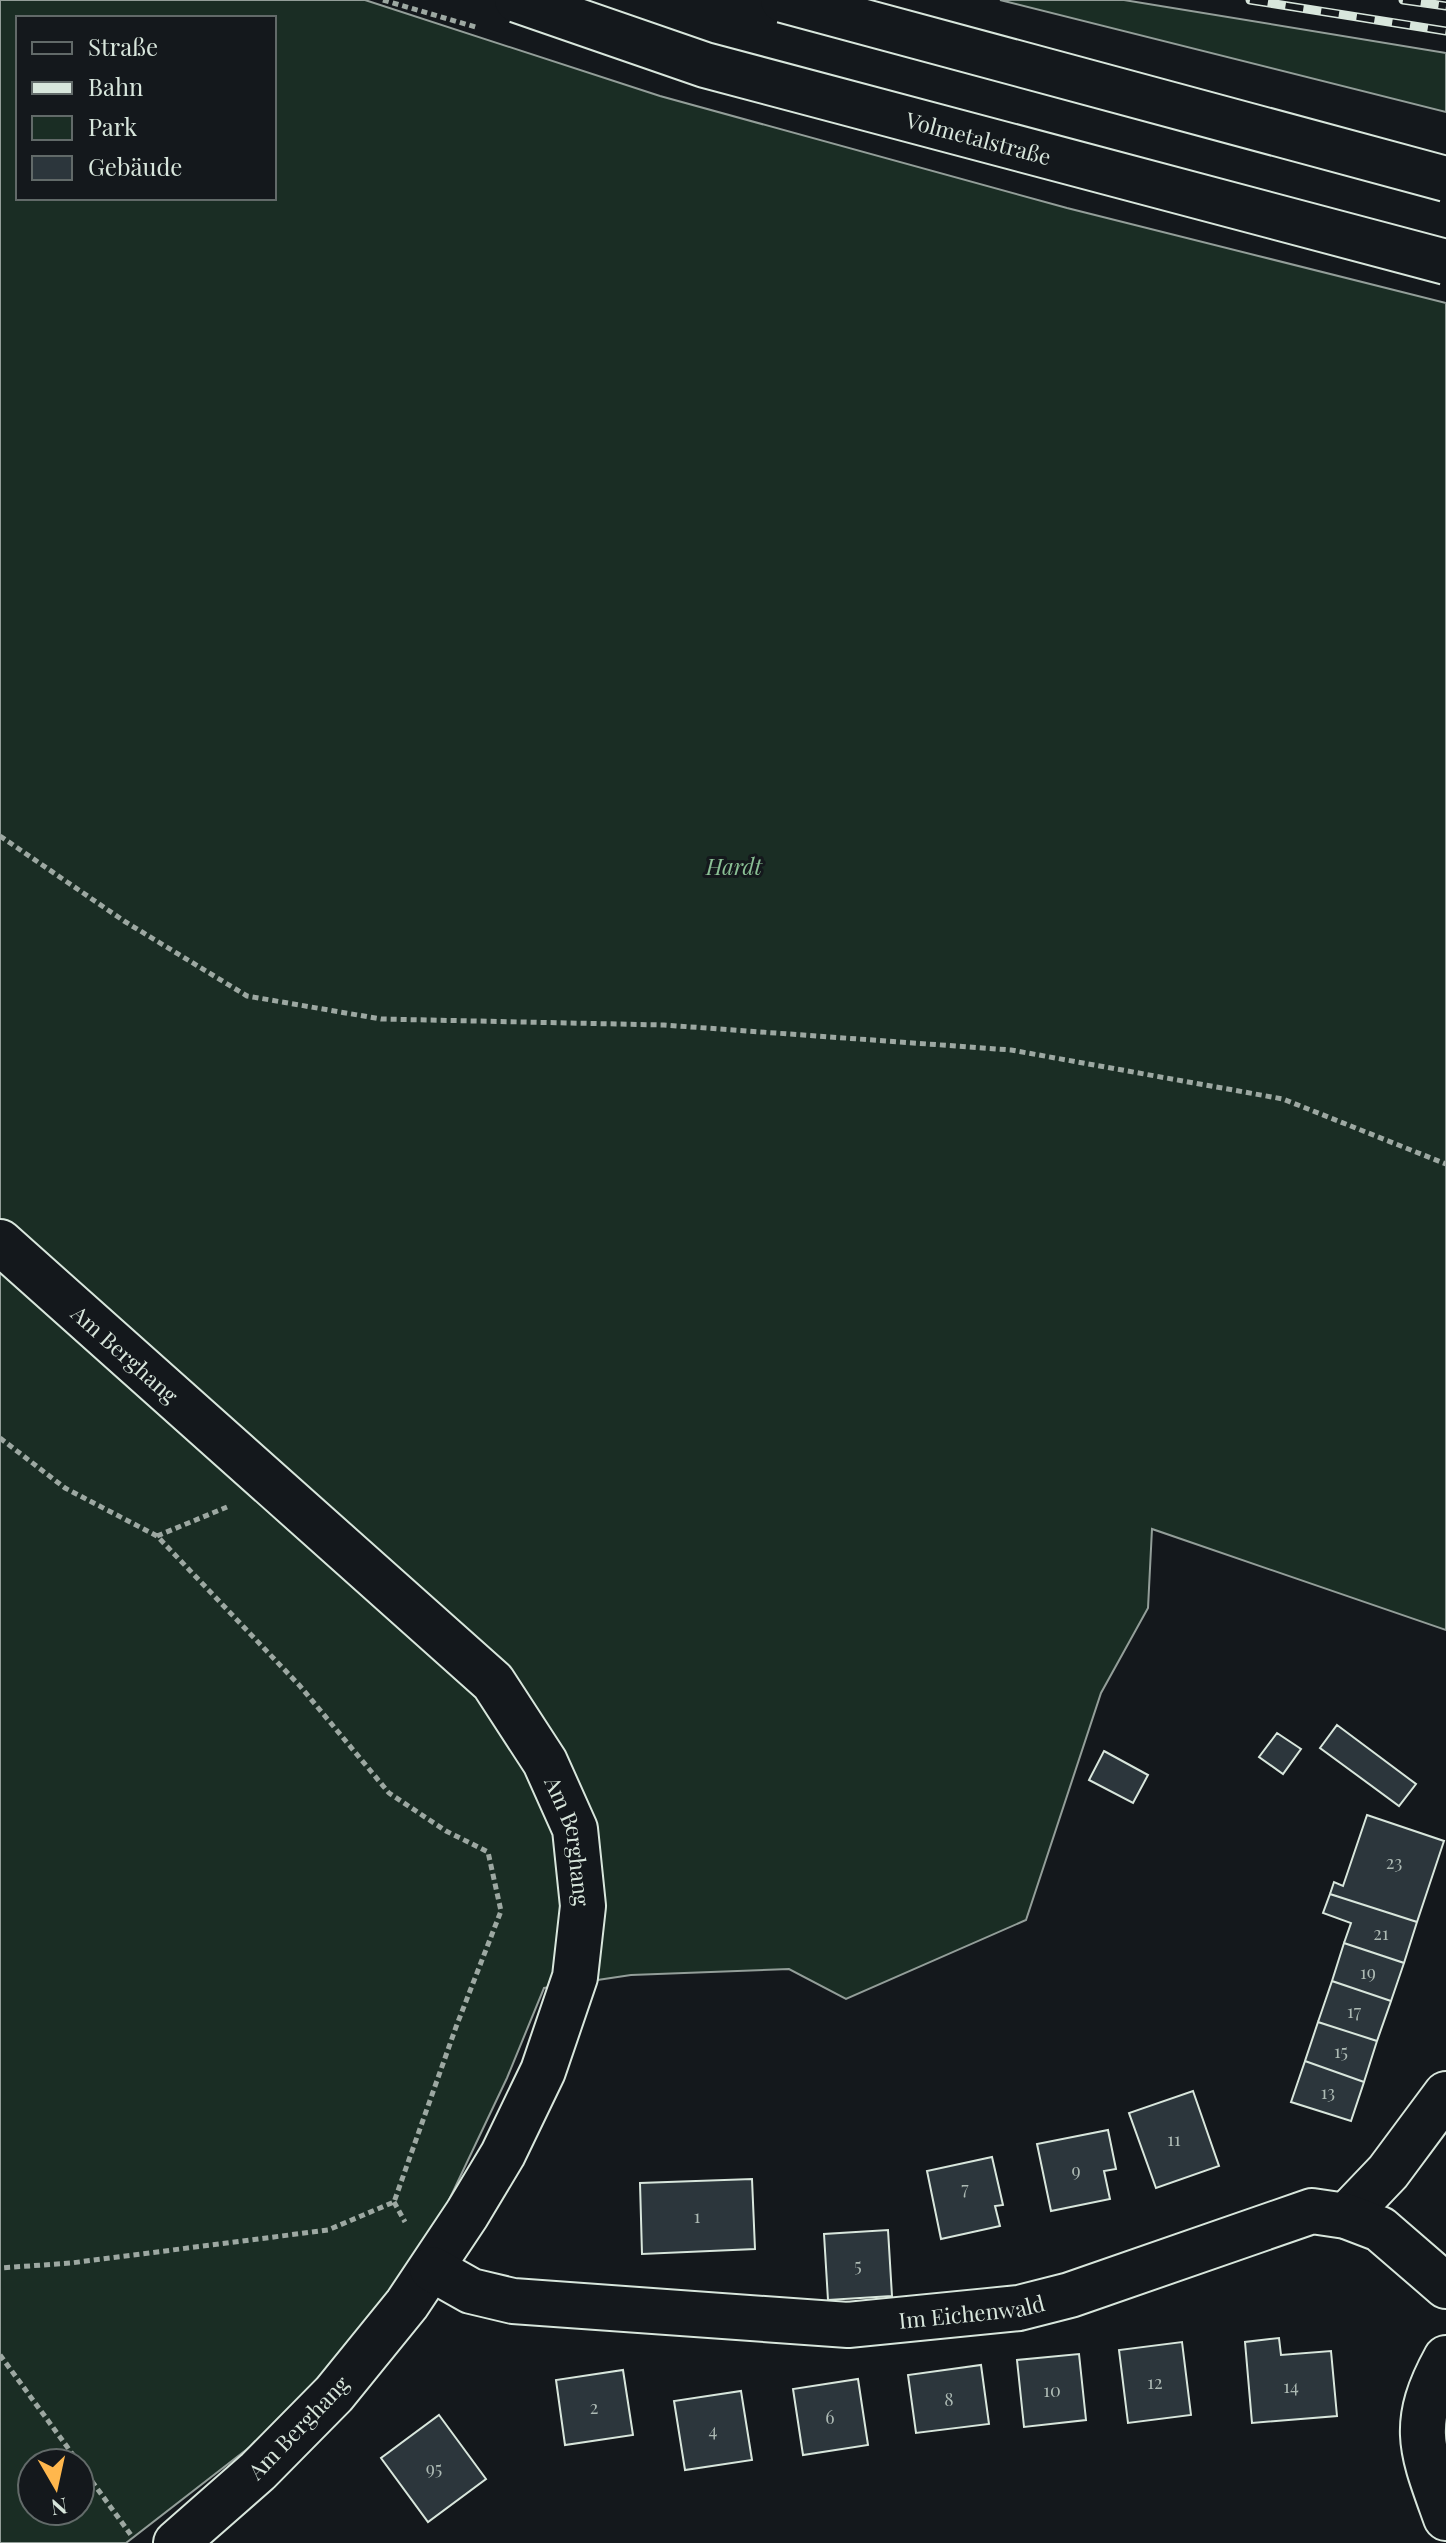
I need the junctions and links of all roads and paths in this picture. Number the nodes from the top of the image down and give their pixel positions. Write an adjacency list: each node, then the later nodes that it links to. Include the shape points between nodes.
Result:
1 (517, 0): 4 (street, Volmetalstraße, bridge, via 705,65)
2 (783, 0): 3 (street, bridge)
3 (1446, 179)
4 (1446, 262)
5 (0, 836): 6 (path, via 247,996 381,1019 664,1025 1011,1050 1283,1099)
6 (1446, 1164)
7 (0, 1242): 9 (street, Am Berghang)
8 (0, 1438): 10 (path, via 65,1488)
9 (275, 1487): 10 (path); 14 (street, Am Berghang, via 493,1682 545,1762 575,1829 583,1906 575,1977 527,2106)
10 (157, 1536): 13 (path, via 300,1686 389,1793 488,1852 501,1911 394,2202 328,2230)
11 (1446, 2094): 12 (street, via 1388,2172)
12 (1346, 2216): 14 (street, Im Eichenwald, via 1312,2211 1019,2308 848,2325 513,2301 471,2291); 15 (street, Im Eichenwald, via 1380,2229)
13 (0, 2268)
14 (432, 2269): 22 (street, Am Berghang, via 334,2394)
15 (1446, 2286)
16 (0, 2355): 18 (path)
17 (1446, 2358): 20 (street, via 1433,2381 1421,2435)
18 (67, 2447)
19 (96, 2487): 21 (path)
20 (1446, 2518)
21 (137, 2543)
22 (176, 2543)

